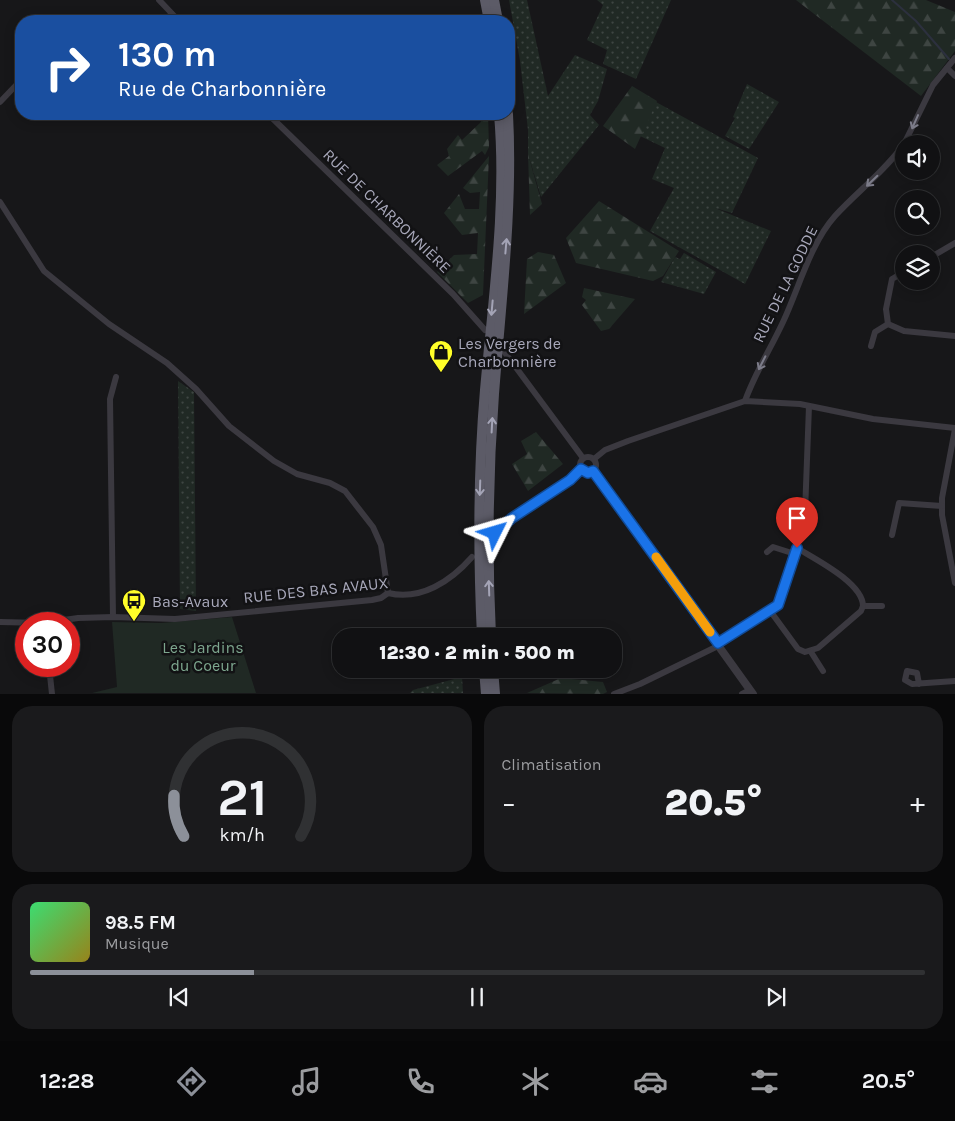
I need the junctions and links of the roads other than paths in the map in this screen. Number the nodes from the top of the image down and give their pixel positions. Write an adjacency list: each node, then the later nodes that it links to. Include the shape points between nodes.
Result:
1 (159, 0): 4 (street)
2 (485, 0): 5 (highway)
3 (494, 0): 6 (highway)
4 (172, 14)
5 (488, 15)
6 (497, 15)
7 (955, 58): 8 (street, RUE DE LA GODDE)
8 (947, 68): 9 (street); 15 (street, RUE DE LA GODDE, one-way to 15, via 933,85)
9 (955, 76)
10 (15, 86): 11 (street)
11 (0, 102)
12 (274, 120): 22 (street, RUE DE CHARBONNIÈRE, via 453,294)
13 (499, 120): 49 (highway, one-way to 49, via 500,201 480,474)
14 (508, 120): 50 (highway, one-way to 14, via 490,465 507,237)
15 (908, 135)
16 (895, 156): 27 (street, RUE DE LA GODDE, one-way to 27, via 835,216 824,233 751,384)
17 (0, 202): 41 (street, via 44,271 109,324 167,363 229,426 296,474 330,483 345,491 373,527 381,545)
18 (955, 243): 19 (street)
19 (940, 252)
20 (895, 276): 21 (street, via 886,309)
21 (888, 324): 23 (street, via 904,331); 24 (street, via 875,332)
22 (485, 330)
23 (955, 336)
24 (871, 346)
25 (503, 350): 30 (street)
26 (116, 377): 45 (street, via 110,399)
27 (746, 401): 28 (street); 31 (street, via 628,441 605,450)
28 (809, 406): 29 (street, via 873,419); 37 (street, via 805,513)
29 (955, 428): 34 (street)
30 (583, 458): 31 (street); 32 (street)
31 (594, 459): 33 (street)
32 (581, 469): 33 (street, via 588,473); 35 (street)
33 (593, 471): 51 (street)
34 (942, 506): 36 (street, via 899,503); 40 (street, via 947,551)
35 (495, 533)
36 (892, 535)
37 (796, 551): 38 (street, via 773,547); 42 (street, via 843,577 860,595); 44 (street, via 781,602)
38 (767, 552)
39 (472, 557): 41 (street, RUE DES BAS AVAUX, via 459,572 440,585 415,594 400,596)
40 (955, 583)
41 (388, 593): 45 (street, RUE DES BAS AVAUX, via 372,600 175,618)
42 (863, 606): 43 (street); 52 (street)
43 (882, 606)
44 (771, 612): 51 (street); 52 (street, via 798,649)
45 (113, 617): 46 (street, RUE DES BAS AVAUX)
46 (80, 618)
47 (0, 622): 48 (street, RUE DES BAS AVAUX)
48 (15, 622)
49 (482, 628)
50 (491, 628)
51 (719, 644): 59 (street); 63 (street)
52 (811, 652): 53 (street)
53 (823, 672)
54 (50, 677): 60 (street)
55 (485, 678): 61 (highway)
56 (494, 678): 62 (highway)
57 (955, 681): 58 (street)
58 (918, 684)
59 (752, 692): 64 (street)
60 (52, 694)
61 (486, 694)
62 (495, 694)
63 (614, 694)
64 (742, 694)

